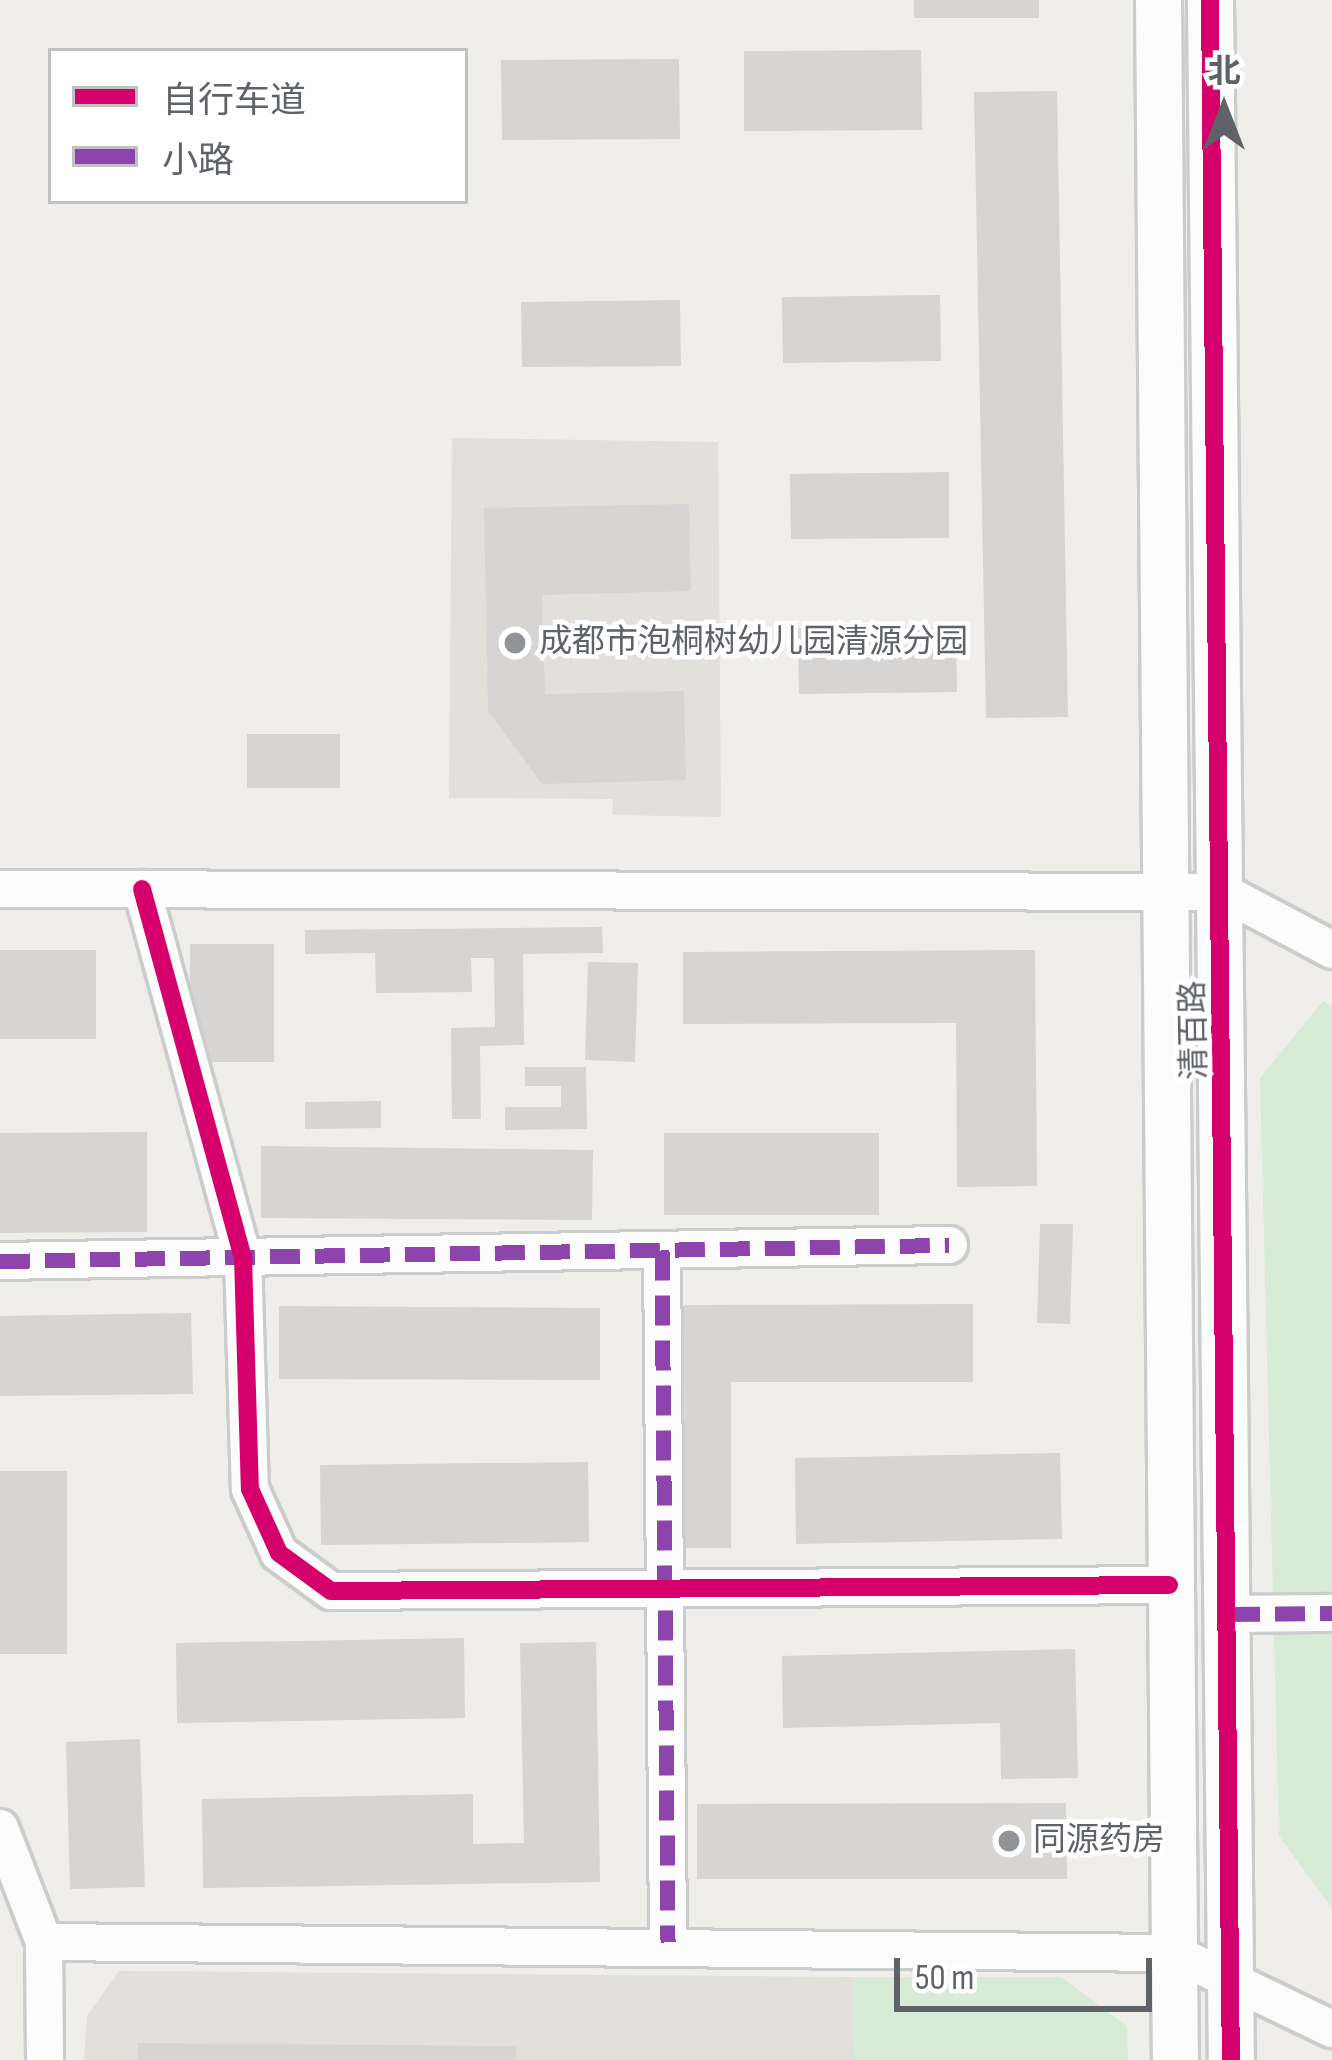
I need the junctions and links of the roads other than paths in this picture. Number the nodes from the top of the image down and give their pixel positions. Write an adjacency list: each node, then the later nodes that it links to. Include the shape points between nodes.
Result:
1 (1158, 0): 5 (street, 清百路)
2 (1210, 0): 6 (street, 清百路)
3 (0, 889): 4 (street)
4 (142, 889): 5 (street); 10 (street)
5 (1162, 891): 6 (street); 12 (street, 清百路)
6 (1223, 892): 7 (street); 15 (street, 清百路)
7 (1332, 950)
8 (949, 1245): 9 (street)
9 (662, 1250): 10 (street); 13 (street)
10 (243, 1257): 11 (street); 13 (street, via 250,1489 279,1553 331,1591)
11 (0, 1261)
12 (1169, 1585): 13 (street); 19 (street, 清百路)
13 (662, 1588): 18 (street)
14 (1332, 1612): 15 (street)
15 (1230, 1614): 20 (street, 清百路)
16 (0, 1828): 17 (street)
17 (44, 1942): 18 (street); 22 (street)
18 (668, 1942): 19 (street)
19 (1174, 1953): 20 (street); 23 (street, 清百路)
20 (1229, 1972): 21 (street); 24 (street, 清百路)
21 (1332, 2029)
22 (45, 2060)
23 (1175, 2060)
24 (1231, 2060)

